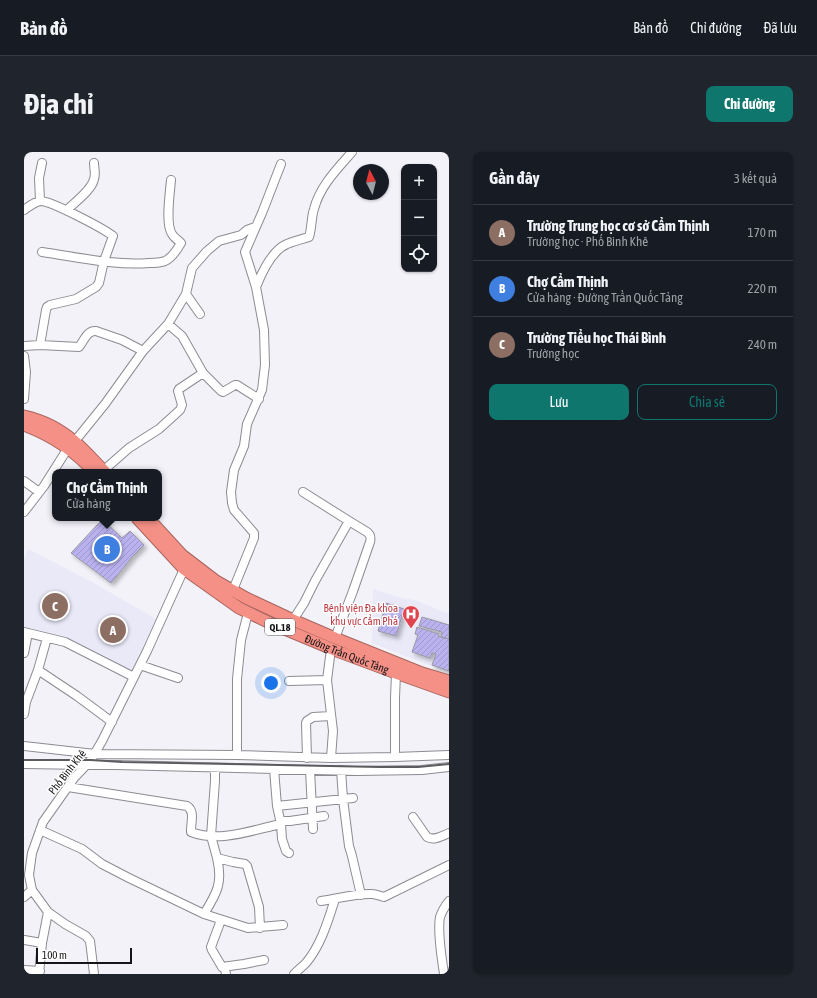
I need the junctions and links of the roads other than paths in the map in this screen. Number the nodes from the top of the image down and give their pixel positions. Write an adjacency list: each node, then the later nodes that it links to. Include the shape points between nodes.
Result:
1 (352, 152): 12 (street, via 321,190 314,209 309,237 286,244 276,251)
2 (94, 163): 8 (street, via 94,181)
3 (42, 164): 6 (street, via 39,178)
4 (281, 164): 9 (street)
5 (171, 180): 11 (street, via 168,226 181,243 176,252 163,262 139,264)
6 (40, 201): 7 (street); 8 (street)
7 (24, 210)
8 (67, 210): 11 (street, via 112,235)
9 (255, 227): 12 (street, via 245,252); 13 (street, via 241,235 219,241 207,251 192,268)
10 (42, 252): 11 (street)
11 (104, 261): 16 (street, via 96,287 76,299 47,307)
12 (256, 287): 22 (street, via 264,330 265,365)
13 (186, 294): 14 (street); 15 (street)
14 (200, 314)
15 (168, 324): 18 (street); 20 (street, via 182,336)
16 (40, 345): 17 (street); 18 (street, via 79,347 87,334 96,331)
17 (24, 346)
18 (143, 350): 25 (street, via 105,404)
19 (24, 356): 21 (street)
20 (203, 373): 22 (street, via 221,391 237,385); 28 (street, via 179,389 182,405 180,410 159,429 129,448)
21 (24, 398)
22 (259, 399): 38 (street, via 247,424 244,446 234,470 232,484 234,510 254,533)
23 (24, 416): 25 (highway, via 60,431)
24 (24, 425): 25 (highway)
25 (71, 445): 26 (street); 27 (highway, via 86,464)
26 (55, 469)
27 (97, 469)
28 (103, 469)
29 (52, 474): 31 (street)
30 (24, 481): 31 (street)
31 (39, 492): 33 (street)
32 (303, 492): 36 (street)
33 (24, 512)
34 (140, 521): 37 (highway, Đường Trần Quốc Tảng / QL.18)
35 (151, 521): 38 (highway, Đường Trần Quốc Tảng / QL.18, via 182,555 216,581)
36 (348, 521): 40 (street); 43 (street, via 371,537)
37 (184, 569): 39 (highway, Đường Trần Quốc Tảng / QL.18); 45 (street, Phố Bình Khê)
38 (233, 590): 40 (highway, Đường Trần Quốc Tảng / QL.18)
39 (248, 612): 43 (highway, Đường Trần Quốc Tảng / QL.18, via 270,623); 59 (street, via 241,640 237,679)
40 (293, 620): 43 (highway, Đường Trần Quốc Tảng / QL.18)
41 (26, 633): 42 (street); 44 (street)
42 (47, 638): 46 (street); 48 (street, via 65,642)
43 (333, 644): 47 (highway, Đường Trần Quốc Tảng / QL.18); 50 (street); 52 (highway, Đường Trần Quốc Tảng / QL.18)
44 (24, 652)
45 (140, 665): 48 (street, Phố Bình Khê); 49 (street)
46 (38, 670): 54 (street); 56 (street)
47 (396, 673): 53 (highway, Đường Trần Quốc Tảng / QL.18); 61 (street)
48 (134, 676): 56 (street, Phố Bình Khê)
49 (178, 678)
50 (327, 680): 51 (street); 55 (street)
51 (289, 681)
52 (449, 681)
53 (449, 692)
54 (24, 714)
55 (331, 716): 62 (street, via 313,717 307,721); 63 (street)
56 (112, 722): 58 (street, Phố Bình Khê)
57 (24, 746): 58 (street)
58 (95, 754): 59 (street); 65 (street, Phố Bình Khê)
59 (237, 755): 62 (street)
60 (449, 755): 61 (street)
61 (395, 757): 63 (street)
62 (307, 758): 63 (street)
63 (332, 758)
64 (24, 764): 65 (street)
65 (87, 765): 67 (street); 71 (street, Phố Bình Khê)
66 (449, 767): 70 (street, via 422,770)
67 (215, 768): 68 (street); 83 (street)
68 (274, 769): 69 (street); 75 (street)
69 (310, 770): 70 (street); 74 (street)
70 (341, 770): 73 (street)
71 (68, 787): 81 (street, Phố Bình Khê); 83 (street, via 187,806 192,812 191,832)
72 (353, 798): 73 (street)
73 (343, 799): 74 (street); 89 (street, via 348,846)
74 (312, 802): 75 (street); 78 (street)
75 (277, 806): 79 (street)
76 (324, 816): 78 (street)
77 (412, 817): 82 (street, via 430,839)
78 (313, 818): 79 (street); 80 (street)
79 (280, 822): 83 (street, via 226,836); 84 (street, via 284,846)
80 (314, 829)
81 (40, 830): 85 (street, Phố Bình Khê); 95 (street, via 82,849 102,864)
82 (449, 833)
83 (211, 836): 86 (street)
84 (289, 853)
85 (28, 854): 88 (street, Phố Bình Khê)
86 (217, 858): 95 (street, via 220,874 218,887); 98 (street, via 247,866 259,907)
87 (449, 865): 89 (street, via 384,897)
88 (29, 887): 90 (street); 94 (street)
89 (361, 895): 91 (street)
90 (24, 897)
91 (335, 899): 92 (street); 106 (street, via 324,931 313,952)
92 (321, 901)
93 (449, 901): 107 (street, via 440,918)
94 (48, 912): 100 (street); 105 (street, via 90,941)
95 (204, 914): 96 (street)
96 (221, 920): 98 (street, via 244,928); 103 (street, via 211,948)
97 (282, 925): 98 (street)
98 (260, 928)
99 (24, 940): 100 (street)
100 (42, 943): 104 (street)
101 (264, 960): 103 (street)
102 (24, 970): 104 (street)
103 (224, 970)
104 (40, 972)
105 (94, 974)
106 (294, 974)
107 (444, 974)

